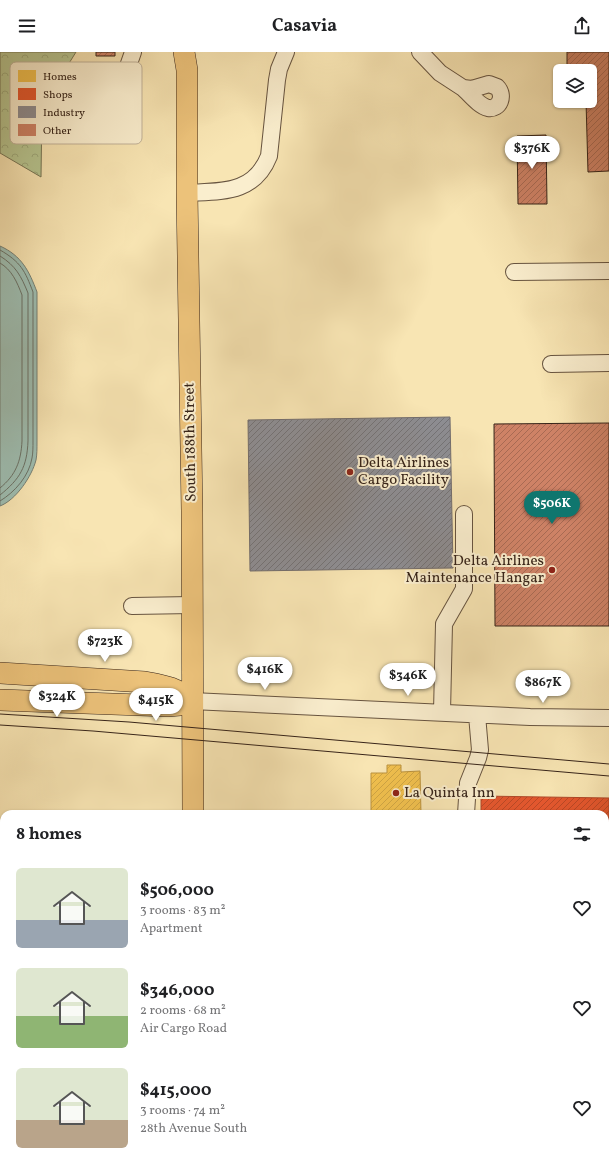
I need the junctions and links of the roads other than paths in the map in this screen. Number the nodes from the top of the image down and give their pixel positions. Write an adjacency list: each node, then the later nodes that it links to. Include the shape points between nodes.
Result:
1 (133, 52): 5 (street)
2 (286, 52): 7 (street, via 277,80 268,156 259,174 244,185 230,190)
3 (420, 52): 6 (street, via 440,72)
4 (188, 58): 7 (main road, South 188th Street)
5 (130, 62)
6 (463, 88)
7 (187, 192): 13 (main road, South 188th Street)
8 (609, 271): 9 (street)
9 (514, 272)
10 (609, 363): 11 (street)
11 (551, 364)
12 (464, 514): 18 (street, via 464,589 444,624)
13 (192, 605): 14 (street); 17 (main road, South 188th Street)
14 (132, 606)
15 (0, 673): 17 (main road, via 162,684)
16 (0, 700): 17 (main road, via 168,706)
17 (192, 701): 18 (street); 21 (main road, South 188th Street)
18 (442, 712): 19 (street)
19 (477, 715): 20 (street); 22 (street, via 480,750 468,783)
20 (609, 718)
21 (193, 810)
22 (466, 810)

